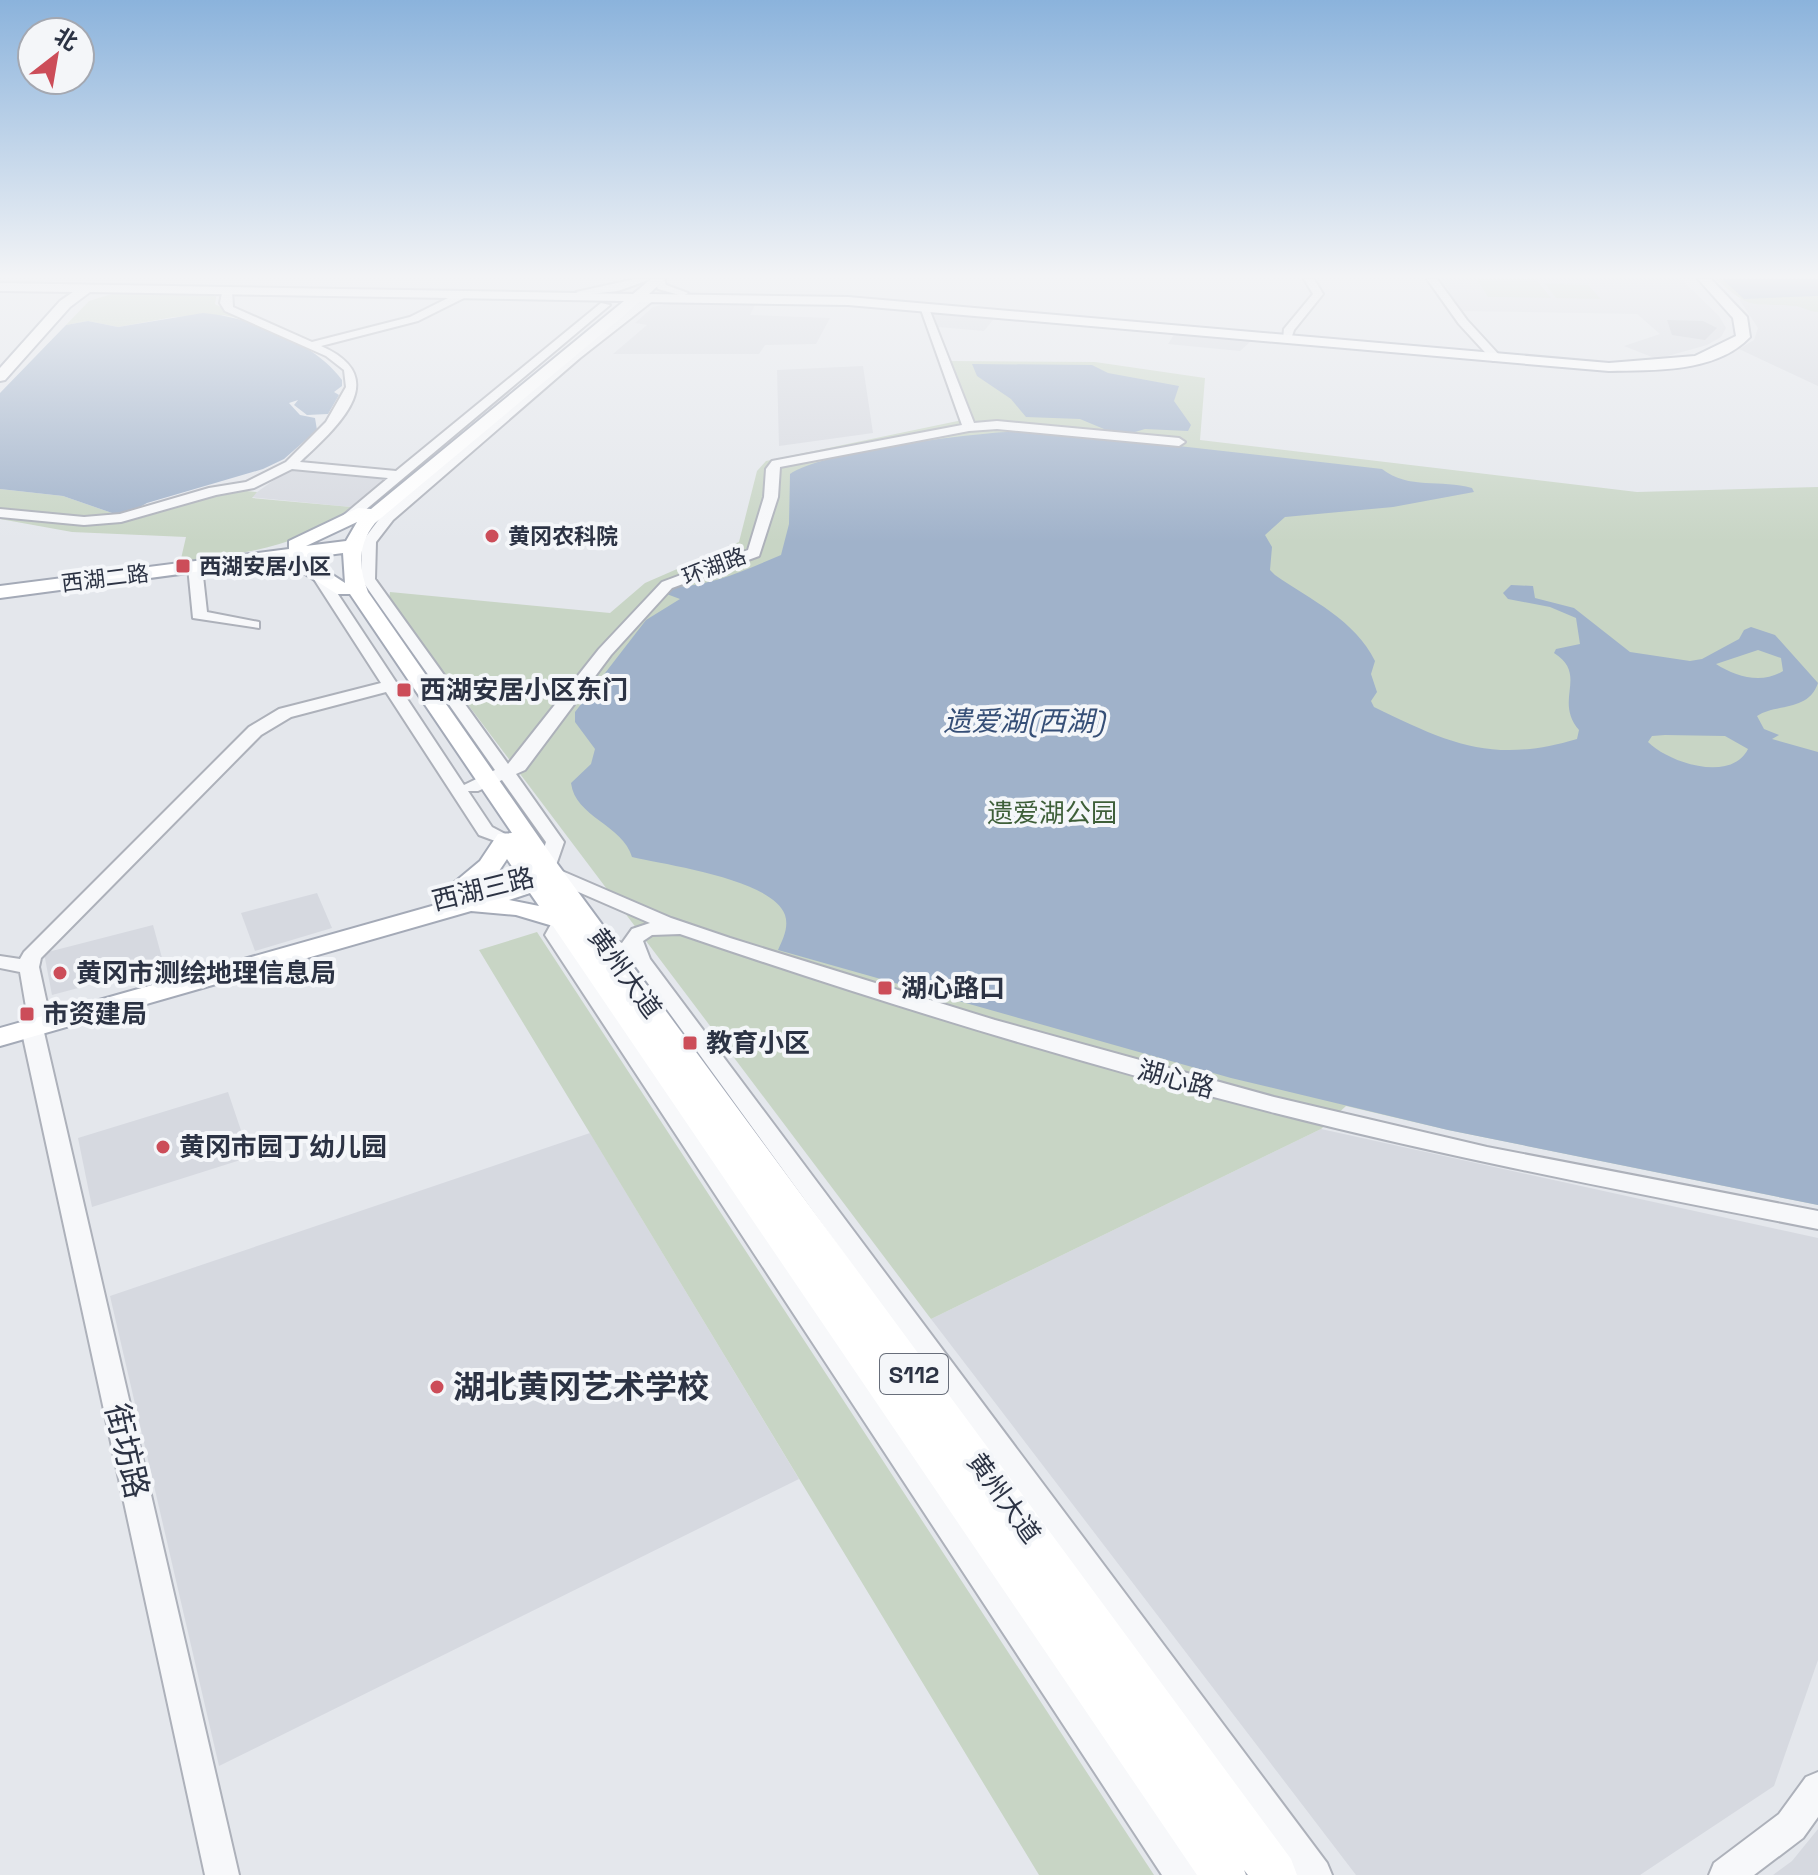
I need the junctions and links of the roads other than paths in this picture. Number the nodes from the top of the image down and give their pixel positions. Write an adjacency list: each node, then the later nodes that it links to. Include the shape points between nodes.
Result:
1 (346, 366): 9 (street, via 352,390 315,442)
2 (533, 366): 10 (street)
3 (537, 366): 11 (main road)
4 (551, 366): 14 (main road, via 382,507)
5 (564, 366): 22 (street, via 388,517 369,542 368,579)
6 (946, 366): 7 (street)
7 (969, 427): 8 (street, 环湖路, via 1014,426); 22 (street, 环湖路, via 776,464 754,553 667,585 605,652 519,766)
8 (1179, 442)
9 (290, 465): 10 (street); 12 (street, via 249,485 121,518 84,521)
10 (395, 475): 13 (street)
11 (364, 512): 13 (main road); 14 (main road)
12 (0, 513)
13 (339, 525): 15 (main road, via 290,547)
14 (345, 547): 15 (main road, 西湖二路); 18 (main road, 黄州大道 / S112, via 339,573); 22 (main road, 黄州大道 / S112, via 358,592)
15 (239, 561): 16 (main road, 西湖二路); 17 (main road, via 291,562)
16 (195, 567): 19 (main road, 西湖二路); 20 (street, via 198,615)
17 (317, 573): 18 (main road); 21 (street)
18 (344, 590): 22 (main road, 黄州大道 / S112)
19 (0, 592)
20 (254, 625)
21 (390, 686): 23 (street, via 485,831); 31 (street, via 285,713 255,731 31,956)
22 (489, 781): 23 (main road, 黄州大道 / S112); 24 (main road, 黄州大道 / S112)
23 (506, 839): 24 (main road, 黄州大道 / S112); 25 (main road, via 490,866)
24 (541, 875): 25 (main road, 西湖三路); 26 (main road, 黄州大道 / S112); 27 (street, 湖心路); 28 (main road, 黄州大道 / S112)
25 (456, 900): 26 (main road, via 518,908); 32 (main road, 西湖三路)
26 (562, 921): 38 (street, via 555,935); 39 (main road, 黄州大道 / S112)
27 (708, 937): 29 (street, via 648,929 632,940); 35 (street, 湖心路, via 987,1025 1274,1105 1487,1155)
28 (602, 941): 29 (street); 40 (main road, 黄州大道 / S112)
29 (641, 960): 41 (street)
30 (0, 962): 31 (street)
31 (29, 967): 32 (street, 街坊路)
32 (35, 1020): 33 (main road, 西湖三路); 34 (main road, 西湖三路); 37 (street, 街坊路)
33 (0, 1024)
34 (0, 1037)
35 (1818, 1220)
36 (1818, 1789): 42 (street, via 1791,1826)
37 (222, 1875)
38 (1182, 1875)
39 (1224, 1875)
40 (1275, 1875)
41 (1315, 1875)
42 (1726, 1875)

